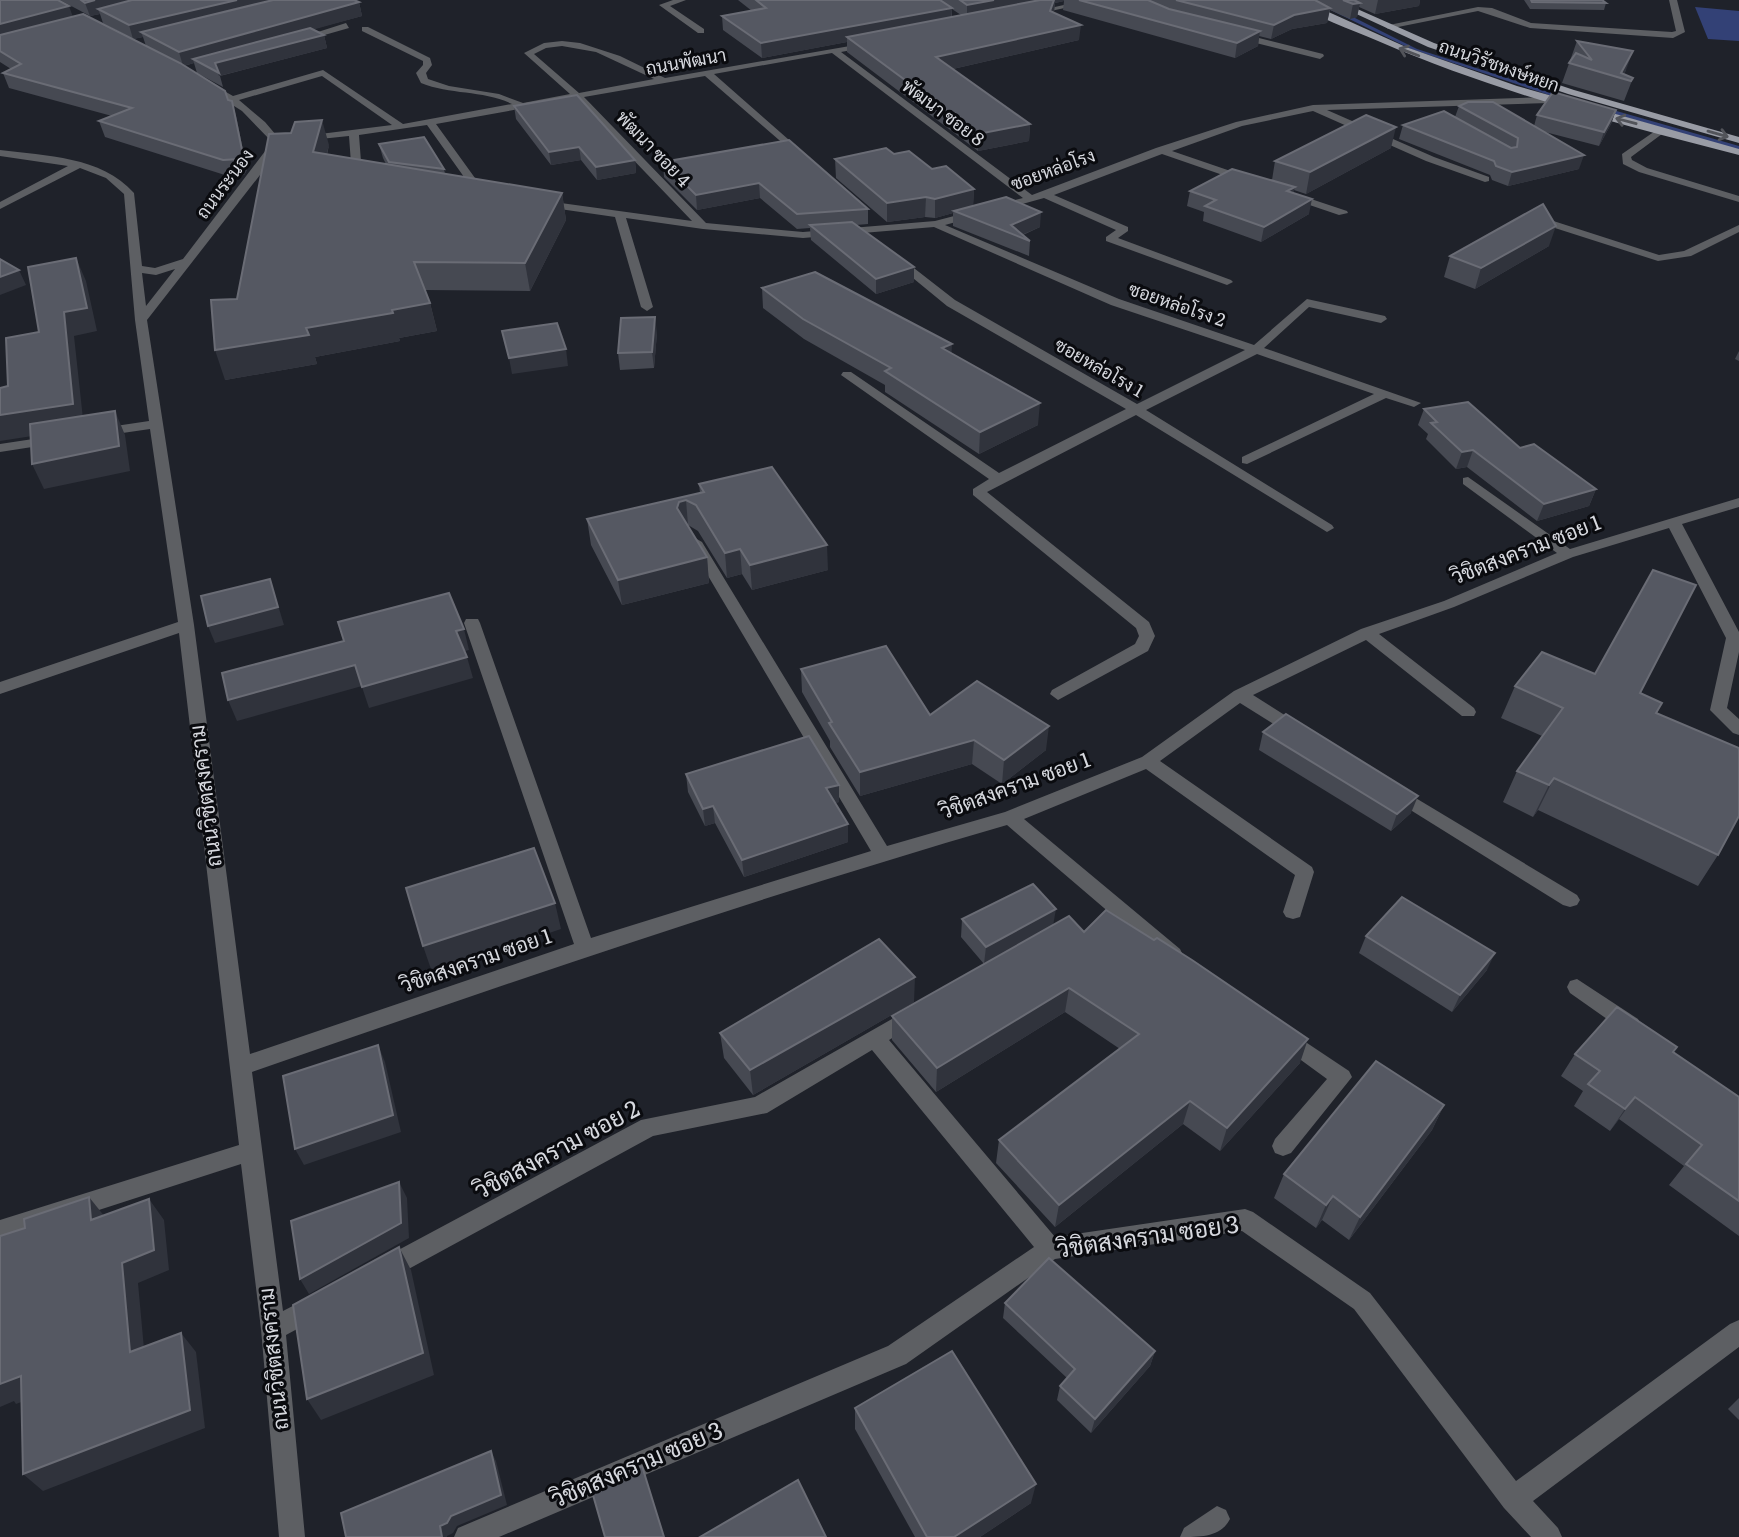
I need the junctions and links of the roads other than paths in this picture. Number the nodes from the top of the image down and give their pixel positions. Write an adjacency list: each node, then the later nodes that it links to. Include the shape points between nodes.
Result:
1 (682, 0): 12 (street, via 663,5)
2 (1098, 0): 8 (street)
3 (1296, 0): 23 (main road, ถนนวิรัชหงษ์หยก, one-way to 3, via 1411,53)
4 (1330, 0): 10 (main road, ถนนวิรัชหงษ์หยก)
5 (1672, 0): 7 (street, via 1681,32 1673,35 1530,25)
6 (1504, 2): 7 (street, via 1485,6)
7 (1489, 10): 10 (street)
8 (1019, 15)
9 (346, 26): 14 (street)
10 (1388, 26): 32 (main road, ถนนวิรัชหงษ์หยก, one-way to 32, via 1571,92)
11 (365, 29): 24 (street, via 427,60 421,73 430,84 453,92 497,95)
12 (701, 31)
13 (1225, 33): 17 (street)
14 (283, 44)
15 (875, 44): 16 (street, ถนนพัฒนา)
16 (835, 51): 18 (street, ถนนพัฒนา); 47 (street, พัฒนา ซอย 8)
17 (1320, 57)
18 (708, 74): 20 (street, ถนนพัฒนา); 38 (street)
19 (192, 78): 22 (street, ถนนระนอง)
20 (667, 82): 21 (street, ถนนพัฒนา); 21 (street, พัฒนา ซอย 4, via 586,47 552,44 528,53)
21 (577, 96): 24 (street, ถนนพัฒนา); 56 (street, พัฒนา ซอย 4)
22 (233, 99): 29 (street, via 323,74); 33 (street, ถนนระนอง, via 260,121)
23 (1548, 100): 25 (street, ซอยหล่อโรง); 30 (main road, ถนนวิรัชหงษ์หยก, one-way to 23)
24 (522, 106): 28 (street, ถนนพัฒนา)
25 (1419, 106): 26 (street, ซอยหล่อโรง); 27 (street)
26 (1313, 108): 34 (street, ซอยหล่อโรง, via 1239,124); 39 (street)
27 (1441, 118)
28 (430, 122): 29 (street, ถนนพัฒนา); 45 (street)
29 (401, 127): 31 (street, ถนนพัฒนา)
30 (1661, 131): 35 (main road, ถนนวิรัชหงษ์หยก); 48 (street, via 1626,156 1627,162)
31 (354, 134): 33 (street, ถนนพัฒนา); 40 (street, via 357,177)
32 (1739, 140)
33 (276, 142): 60 (street, ถนนระนอง)
34 (1160, 150): 41 (street); 44 (street, ซอยหล่อโรง)
35 (1739, 152)
36 (0, 153): 37 (street, ถนนวิชิตสงคราม)
37 (79, 164): 50 (street); 61 (street, ถนนวิชิตสงคราม, via 110,176 129,193)
38 (811, 164)
39 (1485, 179)
40 (376, 181)
41 (1265, 186)
42 (1278, 190): 52 (street)
43 (471, 194): 45 (street)
44 (1045, 195): 47 (street, ซอยหล่อโรง); 62 (street, via 1124,229 1110,239)
45 (483, 196): 46 (street)
46 (497, 197)
47 (1031, 199): 55 (street, ซอยหล่อโรง)
48 (1739, 199)
49 (524, 201): 51 (street, ซอยหล่อโรง)
50 (0, 206)
51 (619, 213): 56 (street, ซอยหล่อโรง); 63 (street)
52 (1343, 213)
53 (872, 219): 57 (street)
54 (1538, 219): 58 (street, via 1658,258 1686,254)
55 (935, 224): 57 (street, ซอยหล่อโรง); 66 (street, ซอยหล่อโรง 2, via 1115,302)
56 (704, 226): 59 (street, ซอยหล่อโรง, via 803,235)
57 (883, 228): 59 (street, ซอยหล่อโรง)
58 (1739, 228)
59 (860, 230): 70 (street, ซอยหล่อโรง 1, via 951,303)
60 (188, 261): 61 (street, via 156,272); 65 (street, ถนนระนอง)
61 (137, 269): 65 (street, ถนนวิชิตสงคราม)
62 (1227, 282)
63 (647, 307)
64 (1381, 319): 66 (street, via 1307,303)
65 (141, 320): 71 (street, ถนนวิชิตสงคราม)
66 (1255, 350): 68 (street, ซอยหล่อโรง 2); 70 (street)
67 (847, 375): 76 (street)
68 (1383, 394): 69 (street, ซอยหล่อโรง 2); 75 (street)
69 (1413, 403)
70 (1137, 410): 76 (street); 80 (street, ซอยหล่อโรง 1)
71 (157, 424): 72 (street); 84 (street, ถนนวิชิตสงคราม)
72 (92, 434)
73 (65, 438): 74 (street)
74 (0, 448)
75 (1247, 460)
76 (998, 479): 87 (street, via 978,492 1143,626 1147,636 1142,648)
77 (1468, 481): 82 (street)
78 (1739, 502): 79 (street, วิชิตสงคราม ซอย 1)
79 (1674, 523): 82 (street, วิชิตสงคราม ซอย 1); 90 (street, via 1734,638 1718,710)
80 (1327, 528)
81 (690, 532): 95 (street)
82 (1568, 554): 85 (street, วิชิตสงคราม ซอย 1)
83 (472, 624): 98 (street)
84 (186, 625): 86 (street); 105 (street, ถนนวิชิตสงคราม)
85 (1367, 633): 88 (street, วิชิตสงคราม ซอย 1); 89 (street)
86 (0, 688)
87 (1058, 694)
88 (1240, 695): 91 (street); 92 (street, วิชิตสงคราม ซอย 1)
89 (1468, 712)
90 (1739, 729)
91 (1311, 739)
92 (1148, 761): 94 (street, วิชิตสงคราม ซอย 1); 97 (street, via 1305,872)
93 (1381, 783): 96 (street)
94 (1010, 817): 95 (street, วิชิตสงคราม ซอย 1); 99 (street)
95 (881, 854): 98 (street, วิชิตสงคราม ซอย 1)
96 (1570, 900)
97 (1293, 912)
98 (585, 948): 105 (street, วิชิตสงคราม ซอย 1)
99 (1184, 964)
100 (1577, 987): 104 (street)
101 (934, 1003): 103 (street, วิชิตสงคราม ซอย 2)
102 (1273, 1029): 106 (street, via 1341,1077)
103 (874, 1037): 109 (street); 110 (street, วิชิตสงคราม ซอย 2, via 759,1105 649,1127)
104 (1652, 1040)
105 (239, 1067): 107 (street, ถนนวิชิตสงคราม)
106 (1283, 1146)
107 (249, 1152): 108 (street); 112 (street, ถนนวิชิตสงคราม)
108 (0, 1231)
109 (1050, 1249): 114 (street, วิชิตสงคราม ซอย 3, via 1245,1220 1362,1301); 117 (street, วิชิตสงคราม ซอย 3, via 897,1355)
110 (370, 1278)
111 (333, 1297): 112 (street)
112 (273, 1329): 116 (street, ถนนวิชิตสงคราม)
113 (1739, 1332): 114 (street)
114 (1513, 1499): 119 (street, วิชิตสงคราม ซอย 3)
115 (1217, 1519): 118 (street)
116 (292, 1537)
117 (467, 1537)
118 (1193, 1537)
119 (1549, 1537)

